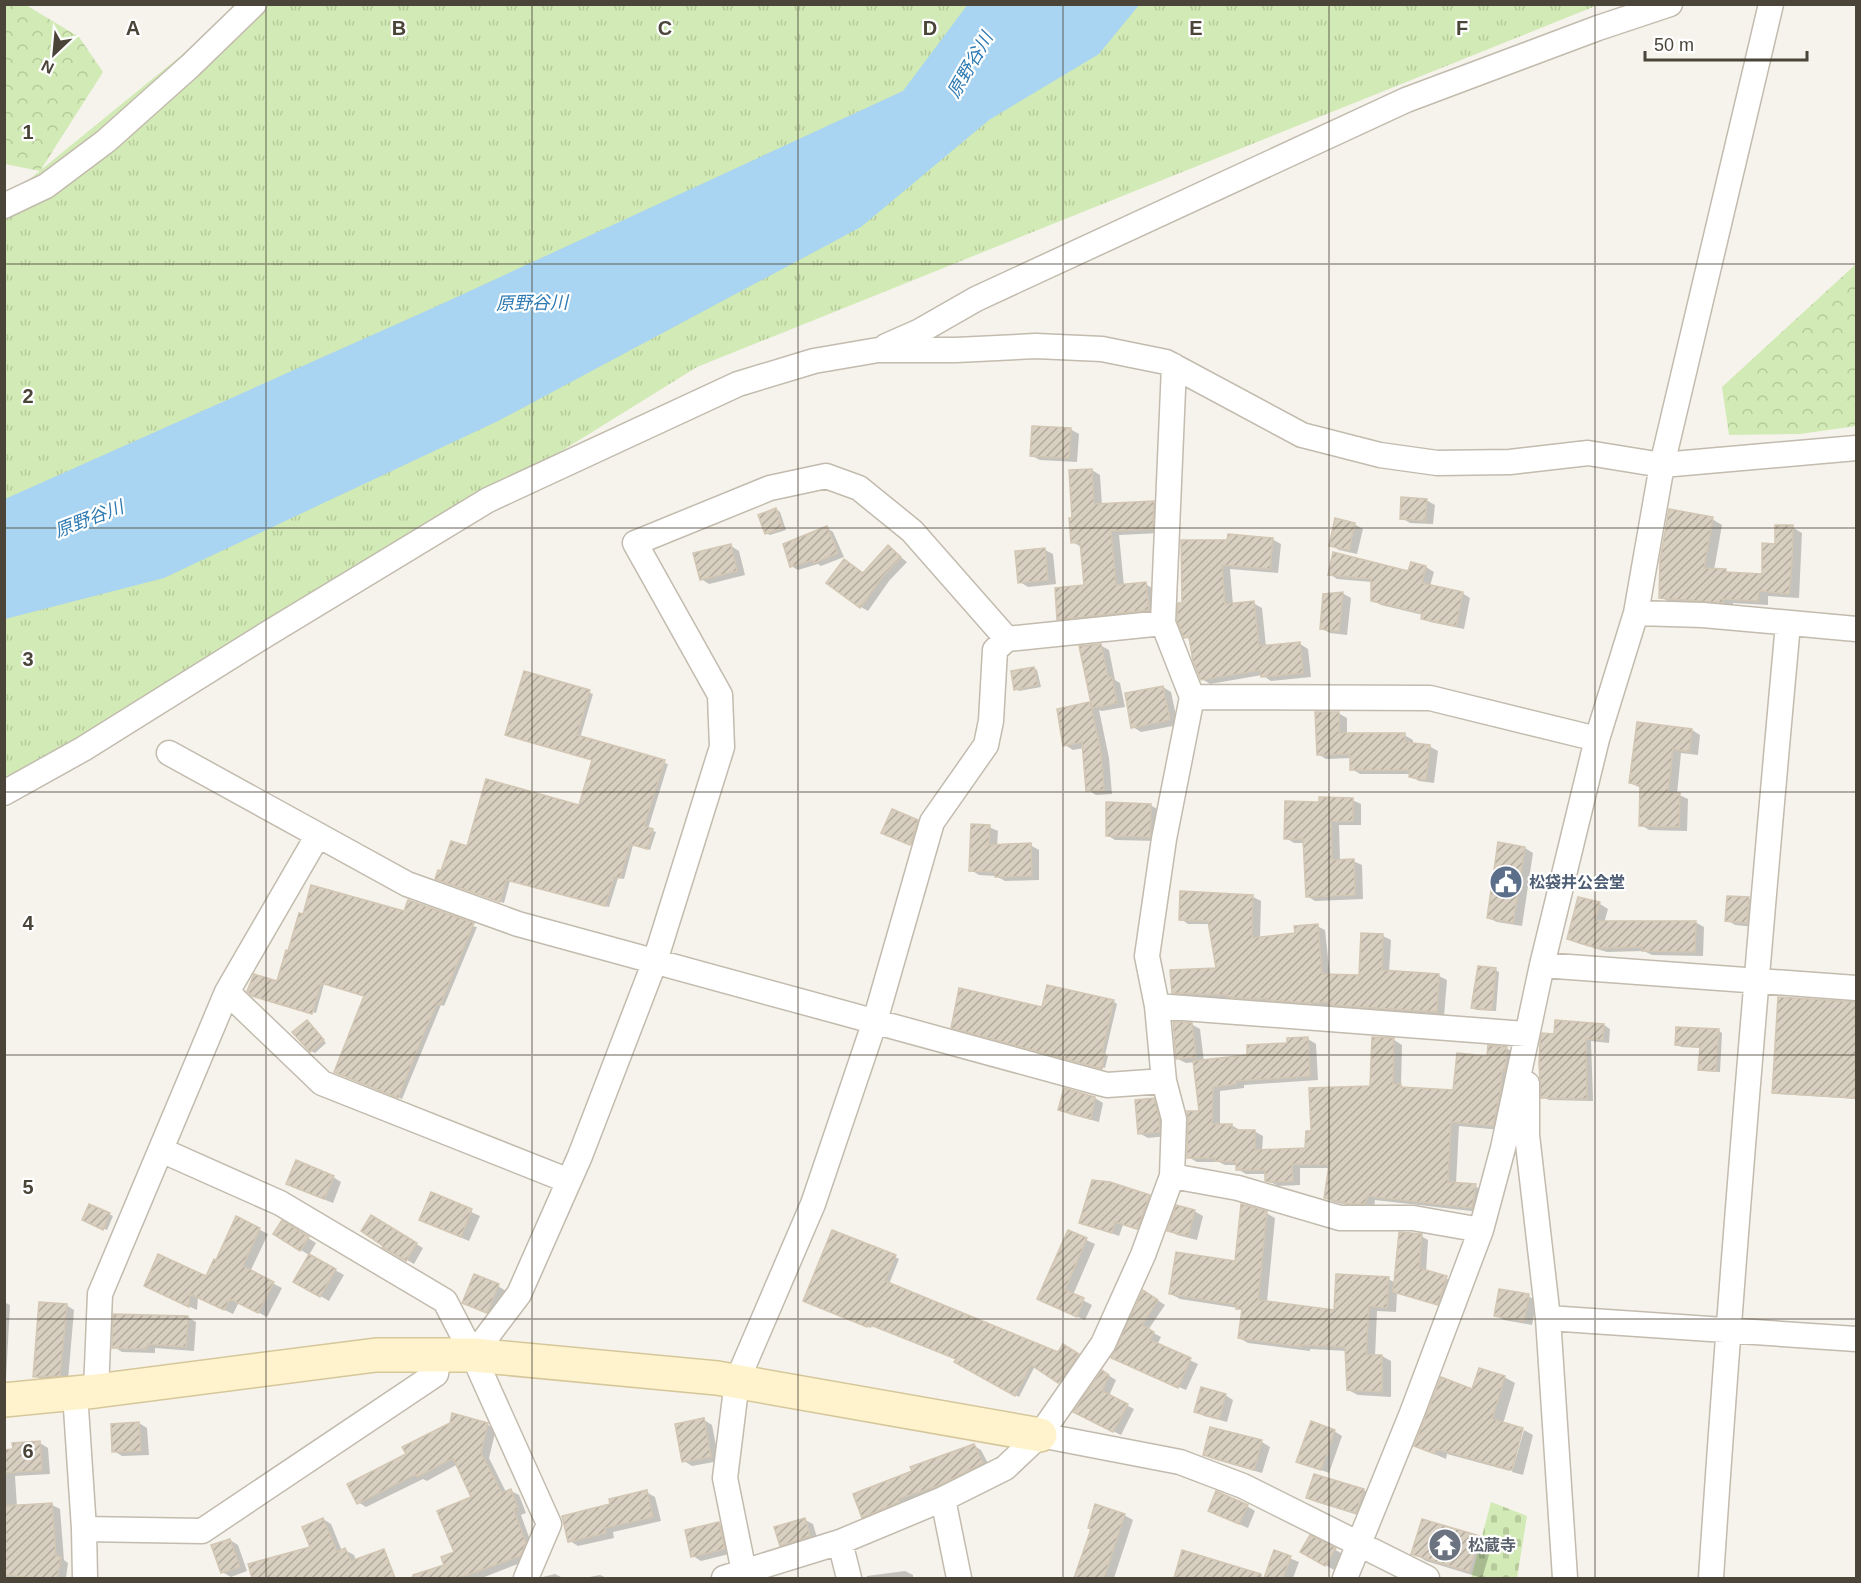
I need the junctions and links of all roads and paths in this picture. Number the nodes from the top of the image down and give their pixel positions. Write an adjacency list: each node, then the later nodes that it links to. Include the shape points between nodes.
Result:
1 (254, 4): 4 (street, via 106,141 46,186)
2 (1670, 4): 5 (street, via 1406,100 976,299)
3 (1771, 4): 8 (street)
4 (4, 206)
5 (878, 350): 6 (street, via 1036,346 1102,350); 17 (street, via 814,361 738,384 488,500 83,749)
6 (1174, 366): 8 (street, via 1302,435 1380,455 1437,463 1509,462 1588,453); 10 (street)
7 (1857, 448): 8 (street)
8 (1662, 465): 9 (street)
9 (1636, 613): 11 (street); 15 (street)
10 (1163, 623): 13 (street); 14 (street)
11 (1788, 624): 12 (street); 21 (street)
12 (1857, 629)
13 (1007, 639): 19 (street, via 912,531 859,488 826,476 770,488 635,543 720,695 722,747); 25 (street, via 995,650 986,745 932,822)
14 (1192, 697): 15 (street, via 1430,698); 24 (street, via 1164,839 1147,956)
15 (1598, 739): 20 (street)
16 (170, 753): 18 (street)
17 (4, 793)
18 (318, 835): 19 (street, via 407,884 518,924); 23 (street)
19 (655, 961): 25 (street); 30 (street)
20 (1542, 965): 21 (street); 26 (street)
21 (1755, 981): 22 (street); 33 (street)
22 (1857, 988)
23 (227, 992): 28 (street); 30 (street, via 322,1083)
24 (1157, 1006): 26 (street); 27 (street)
25 (875, 1021): 27 (street, via 1107,1085); 37 (street, via 813,1204)
26 (1526, 1034): 31 (street, via 1503,1148); 32 (street, via 1527,1135)
27 (1164, 1081): 29 (street, via 1174,1119)
28 (161, 1149): 36 (street, via 280,1203 445,1301); 38 (street, via 100,1294)
29 (1172, 1176): 31 (street, via 1238,1188 1340,1218 1413,1218); 40 (street, via 1143,1255 1103,1344)
30 (569, 1181): 36 (street, via 519,1294)
31 (1481, 1230): 44 (street)
32 (1548, 1318): 33 (street); 52 (street)
33 (1727, 1331): 34 (street); 53 (street)
34 (1857, 1339)
35 (439, 1355): 36 (street); 38 (street, via 376,1355); 42 (street, via 436,1374 202,1531)
36 (473, 1355): 37 (street); 47 (street, via 549,1524)
37 (737, 1381): 40 (street); 45 (street, via 725,1478)
38 (85, 1392): 39 (street); 42 (street)
39 (4, 1400)
40 (1040, 1435): 41 (street, via 1005,1468); 44 (street, via 1180,1462 1243,1486)
41 (943, 1499): 43 (street); 49 (street)
42 (84, 1529): 46 (street)
43 (840, 1542): 45 (street); 48 (street)
44 (1359, 1545): 50 (street); 51 (street)
45 (734, 1575)
46 (85, 1578)
47 (526, 1578)
48 (849, 1578)
49 (959, 1578)
50 (1346, 1578)
51 (1427, 1578)
52 (1565, 1578)
53 (1711, 1578)

